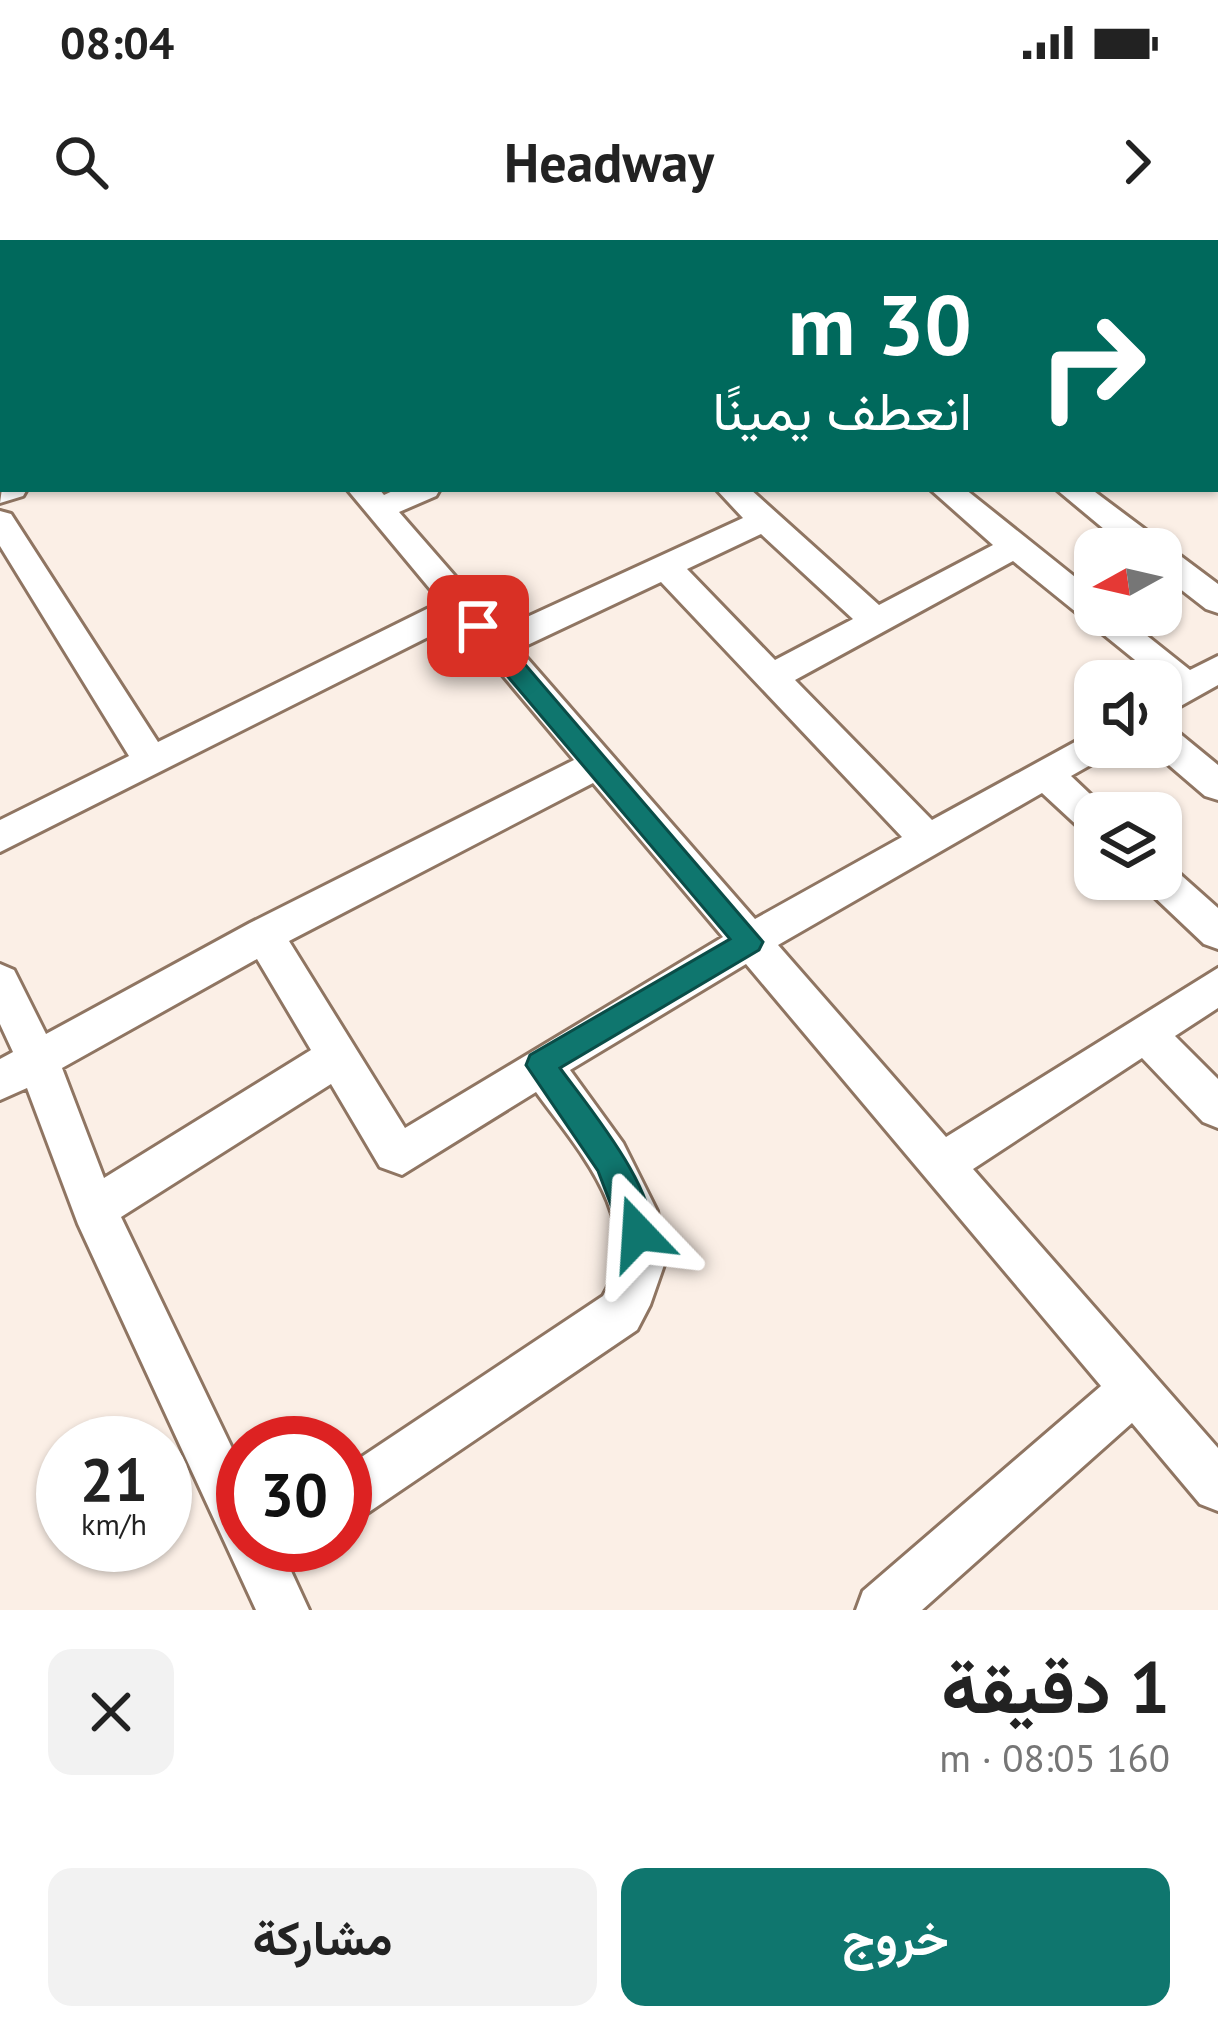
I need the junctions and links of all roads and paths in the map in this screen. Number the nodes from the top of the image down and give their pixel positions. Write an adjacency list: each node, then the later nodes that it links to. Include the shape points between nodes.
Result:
1 (408, 492): 5 (street)
2 (733, 492): 6 (street)
3 (949, 492): 9 (street)
4 (1081, 497): 8 (street)
5 (370, 499): 14 (street)
6 (765, 520): 10 (street); 15 (street)
7 (0, 521): 22 (street)
8 (1122, 528)
9 (1015, 547): 12 (street); 15 (street)
10 (666, 567): 17 (street); 18 (street)
11 (1182, 574): 13 (street)
12 (1074, 594)
13 (1218, 602)
14 (460, 607): 17 (street); 22 (street)
15 (877, 622): 18 (street)
16 (1126, 636): 19 (street)
17 (497, 645): 23 (street)
18 (773, 676): 28 (street)
19 (1189, 687)
20 (1182, 755): 25 (street)
21 (1074, 758): 24 (street)
22 (151, 761): 27 (street)
23 (600, 763): 31 (street); 32 (street)
24 (1046, 776): 26 (street); 28 (street)
25 (1218, 786)
26 (1074, 801)
27 (0, 837)
28 (930, 842): 32 (street)
29 (1182, 899): 30 (street)
30 (1218, 932)
31 (264, 935): 36 (street); 38 (street)
32 (749, 942): 37 (street); 40 (street)
33 (0, 982): 38 (street)
34 (1218, 986): 35 (street)
35 (1145, 1033): 39 (street); 40 (street)
36 (337, 1057): 37 (street, via 402,1154); 41 (street)
37 (541, 1065): 44 (street, via 632,1208 643,1259 634,1290 620,1313)
38 (19, 1071): 41 (street)
39 (1218, 1108)
40 (944, 1163): 42 (street)
41 (94, 1209): 43 (street)
42 (1134, 1389): 45 (street); 48 (street)
43 (216, 1459)
44 (372, 1480)
45 (1218, 1486)
46 (268, 1572): 47 (street)
47 (283, 1610)
48 (882, 1610)

